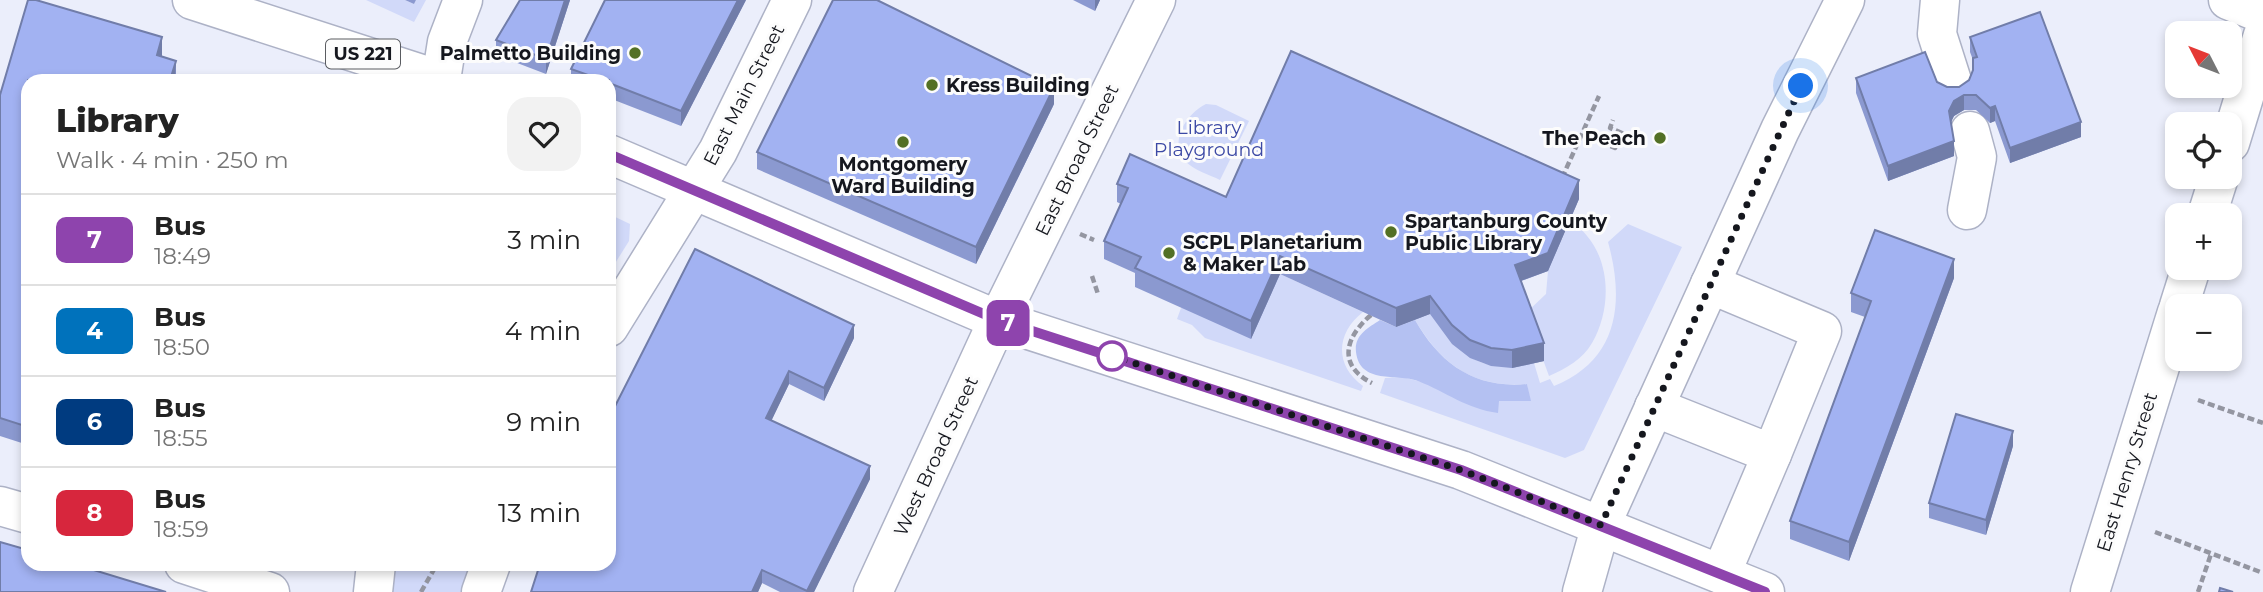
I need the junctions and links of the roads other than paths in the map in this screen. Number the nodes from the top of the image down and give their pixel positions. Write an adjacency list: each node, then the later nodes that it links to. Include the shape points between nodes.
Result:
1 (192, 0): 10 (street, US 221)
2 (463, 0): 11 (street)
3 (792, 0): 16 (street, East Main Street, via 718,151)
4 (1156, 0): 20 (street, East Broad Street)
5 (1845, 0): 18 (street)
6 (1940, 0): 12 (street, via 1937,34)
7 (2228, 0): 8 (street)
8 (2263, 14)
9 (2263, 35): 13 (street)
10 (421, 74)
11 (441, 74)
12 (1952, 81)
13 (2239, 112)
14 (1970, 131): 17 (street, via 1977,157)
15 (616, 157): 16 (street)
16 (694, 189): 19 (street, East Main Street); 20 (street)
17 (1967, 211)
18 (1710, 285): 22 (street); 23 (street, via 1822,331)
19 (616, 316)
20 (998, 320): 26 (street, via 1461,470); 34 (street, West Broad Street)
21 (2165, 351): 37 (street, East Henry Street)
22 (1654, 407): 23 (street); 26 (street)
23 (1772, 454): 30 (street)
24 (0, 506): 25 (street)
25 (21, 512)
26 (1601, 525): 30 (street); 35 (street)
27 (206, 571): 31 (street)
28 (375, 571): 32 (street)
29 (488, 571): 33 (street)
30 (1721, 574): 36 (street)
31 (270, 592)
32 (373, 592)
33 (481, 592)
34 (873, 592)
35 (1582, 592)
36 (1765, 592)
37 (2090, 592)

